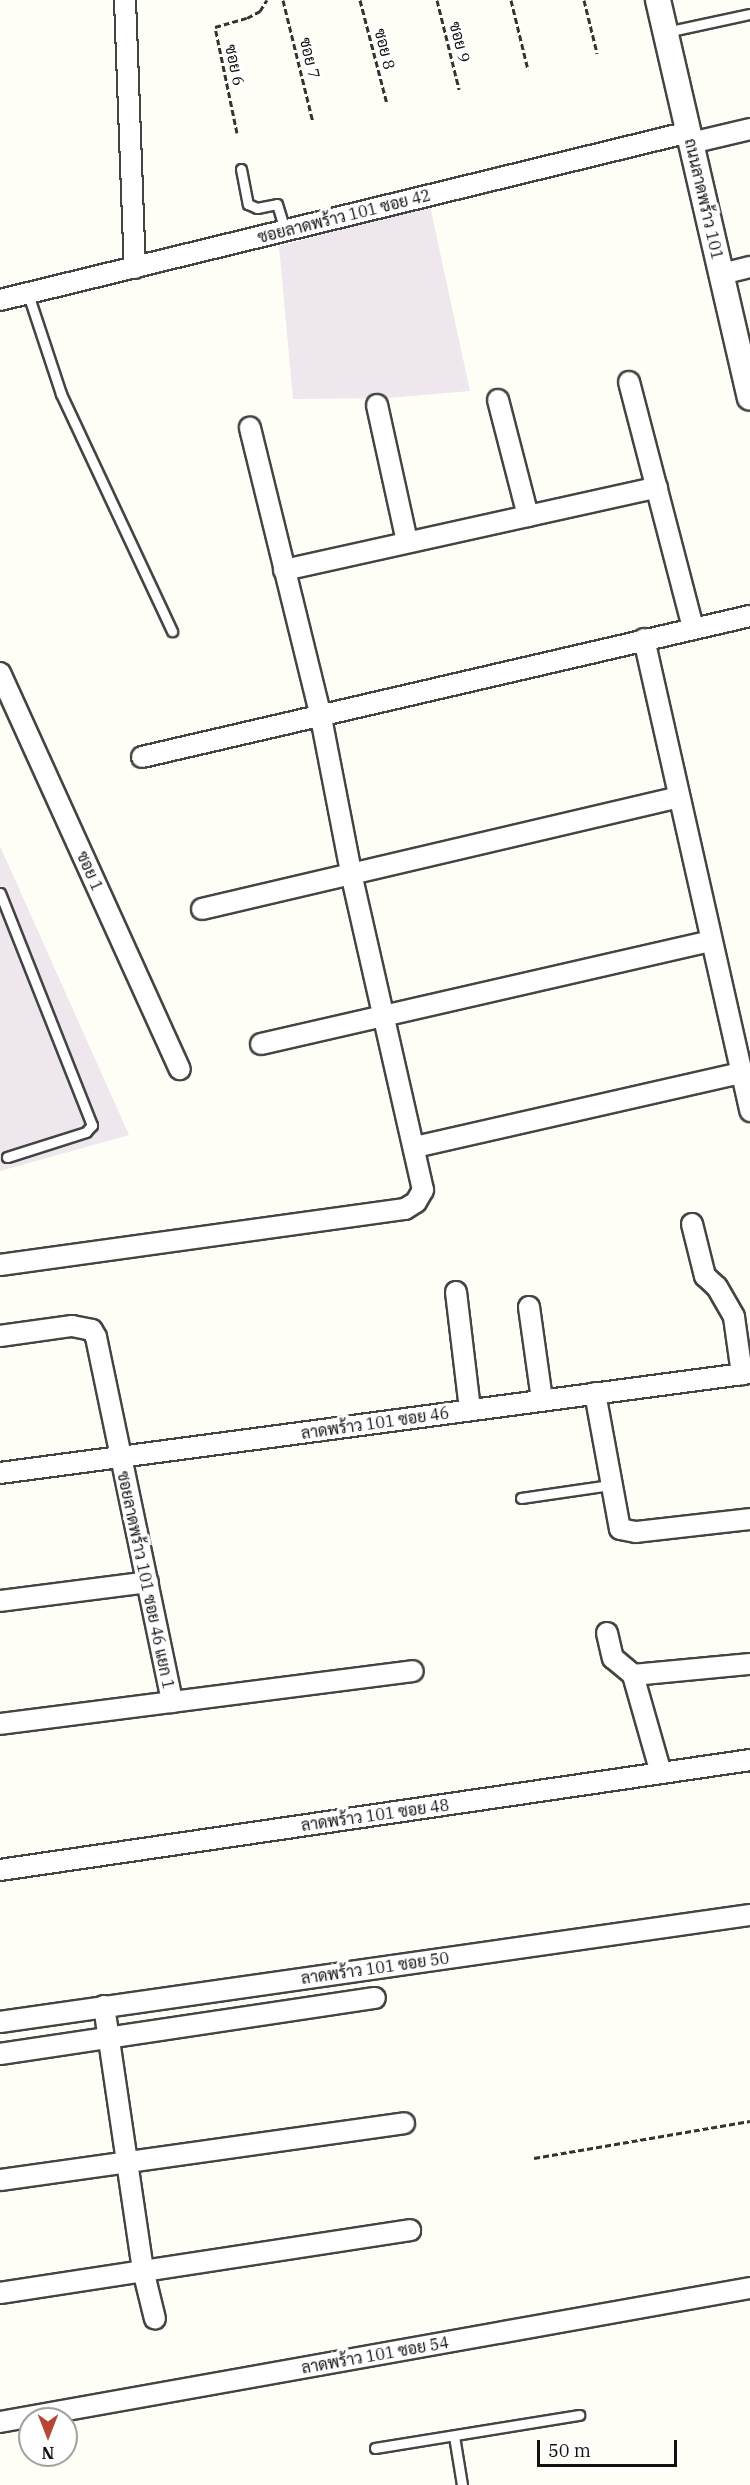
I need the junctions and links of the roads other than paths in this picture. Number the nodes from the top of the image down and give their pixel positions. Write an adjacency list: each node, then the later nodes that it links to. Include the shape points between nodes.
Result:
1 (125, 0): 10 (street)
2 (658, 0): 4 (street, ถนนลาดพร้าว 101)
3 (750, 14): 4 (lane)
4 (666, 32): 6 (street, ถนนลาดพร้าว 101)
5 (750, 129): 6 (street, ซอยลาดพร้าว 101 ซอย 42)
6 (690, 138): 8 (street, ซอยลาดพร้าว 101 ซอย 42); 11 (street, ถนนลาดพร้าว 101)
7 (241, 169): 8 (lane, via 248,204 257,208 277,204)
8 (285, 230): 10 (street, ซอยลาดพร้าว 101 ซอย 42)
9 (750, 267): 11 (street)
10 (135, 268): 12 (street, ซอยลาดพร้าว 101 ซอย 42)
11 (722, 274): 15 (street, ถนนลาดพร้าว 101)
12 (28, 294): 13 (street, ซอยลาดพร้าว 101 ซอย 42); 25 (lane, via 61,394)
13 (0, 300)
14 (629, 382): 19 (street)
15 (750, 398)
16 (498, 400): 20 (street)
17 (377, 405): 21 (street)
18 (250, 427): 22 (street)
19 (657, 487): 20 (street); 24 (street)
20 (528, 516): 21 (street)
21 (408, 542): 22 (street)
22 (284, 570): 28 (street)
23 (750, 616): 24 (street)
24 (693, 628): 26 (street)
25 (172, 631)
26 (644, 639): 28 (street); 30 (street)
27 (0, 673): 37 (street, ซอย 1)
28 (320, 713): 29 (street); 31 (street)
29 (142, 757)
30 (677, 798): 31 (street); 34 (street)
31 (351, 872): 33 (street); 35 (street)
32 (0, 893): 41 (lane, via 92,1125 86,1132)
33 (202, 909)
34 (711, 941): 35 (street); 38 (street)
35 (383, 1018): 36 (street); 40 (street)
36 (261, 1044)
37 (180, 1069)
38 (741, 1073): 39 (street); 40 (street)
39 (750, 1111)
40 (415, 1147): 43 (street, via 423,1190 416,1202 405,1209)
41 (7, 1157)
42 (693, 1224): 47 (street, via 705,1276 717,1287 734,1317)
43 (0, 1265)
44 (456, 1292): 50 (street)
45 (529, 1307): 49 (street)
46 (0, 1336): 51 (street, ซอยลาดพร้าว 101 ซอย 46 แยก 1, via 72,1326 92,1330)
47 (746, 1374): 48 (street, ลาดพร้าว 101 ซอย 46)
48 (595, 1393): 49 (street, ลาดพร้าว 101 ซอย 46); 53 (street)
49 (542, 1400): 50 (street, ลาดพร้าว 101 ซอย 46)
50 (471, 1410): 51 (street, ลาดพร้าว 101 ซอย 46)
51 (121, 1457): 52 (street, ลาดพร้าว 101 ซอย 46); 56 (street, ซอยลาดพร้าว 101 ซอย 46 แยก 1)
52 (0, 1473)
53 (610, 1485): 54 (lane); 55 (street, via 616,1522 625,1532)
54 (521, 1498)
55 (750, 1519)
56 (148, 1582): 57 (street); 62 (street, ซอยลาดพร้าว 101 ซอย 46 แยก 1)
57 (0, 1601)
58 (607, 1633): 61 (street, via 613,1658)
59 (750, 1664): 61 (street)
60 (413, 1671): 62 (street)
61 (633, 1675): 65 (street)
62 (172, 1702): 63 (street)
63 (0, 1724)
64 (750, 1760): 65 (street, ลาดพร้าว 101 ซอย 48)
65 (661, 1773): 66 (street, ลาดพร้าว 101 ซอย 48)
66 (0, 1870)
67 (750, 1915): 69 (street, ลาดพร้าว 101 ซอย 50)
68 (375, 1998): 71 (street)
69 (104, 2006): 70 (street, ลาดพร้าว 101 ซอย 50); 71 (street)
70 (0, 2022)
71 (110, 2039): 72 (street); 74 (street)
72 (0, 2054)
73 (404, 2123): 74 (street)
74 (127, 2163): 75 (street); 77 (street)
75 (0, 2180)
76 (410, 2230): 77 (street)
77 (143, 2270): 79 (street); 80 (street)
78 (750, 2288): 82 (street, ลาดพร้าว 101 ซอย 54)
79 (0, 2293)
80 (155, 2319)
81 (579, 2415): 83 (lane)
82 (0, 2422)
83 (454, 2436): 84 (lane); 85 (lane)
84 (375, 2448)
85 (462, 2485)

